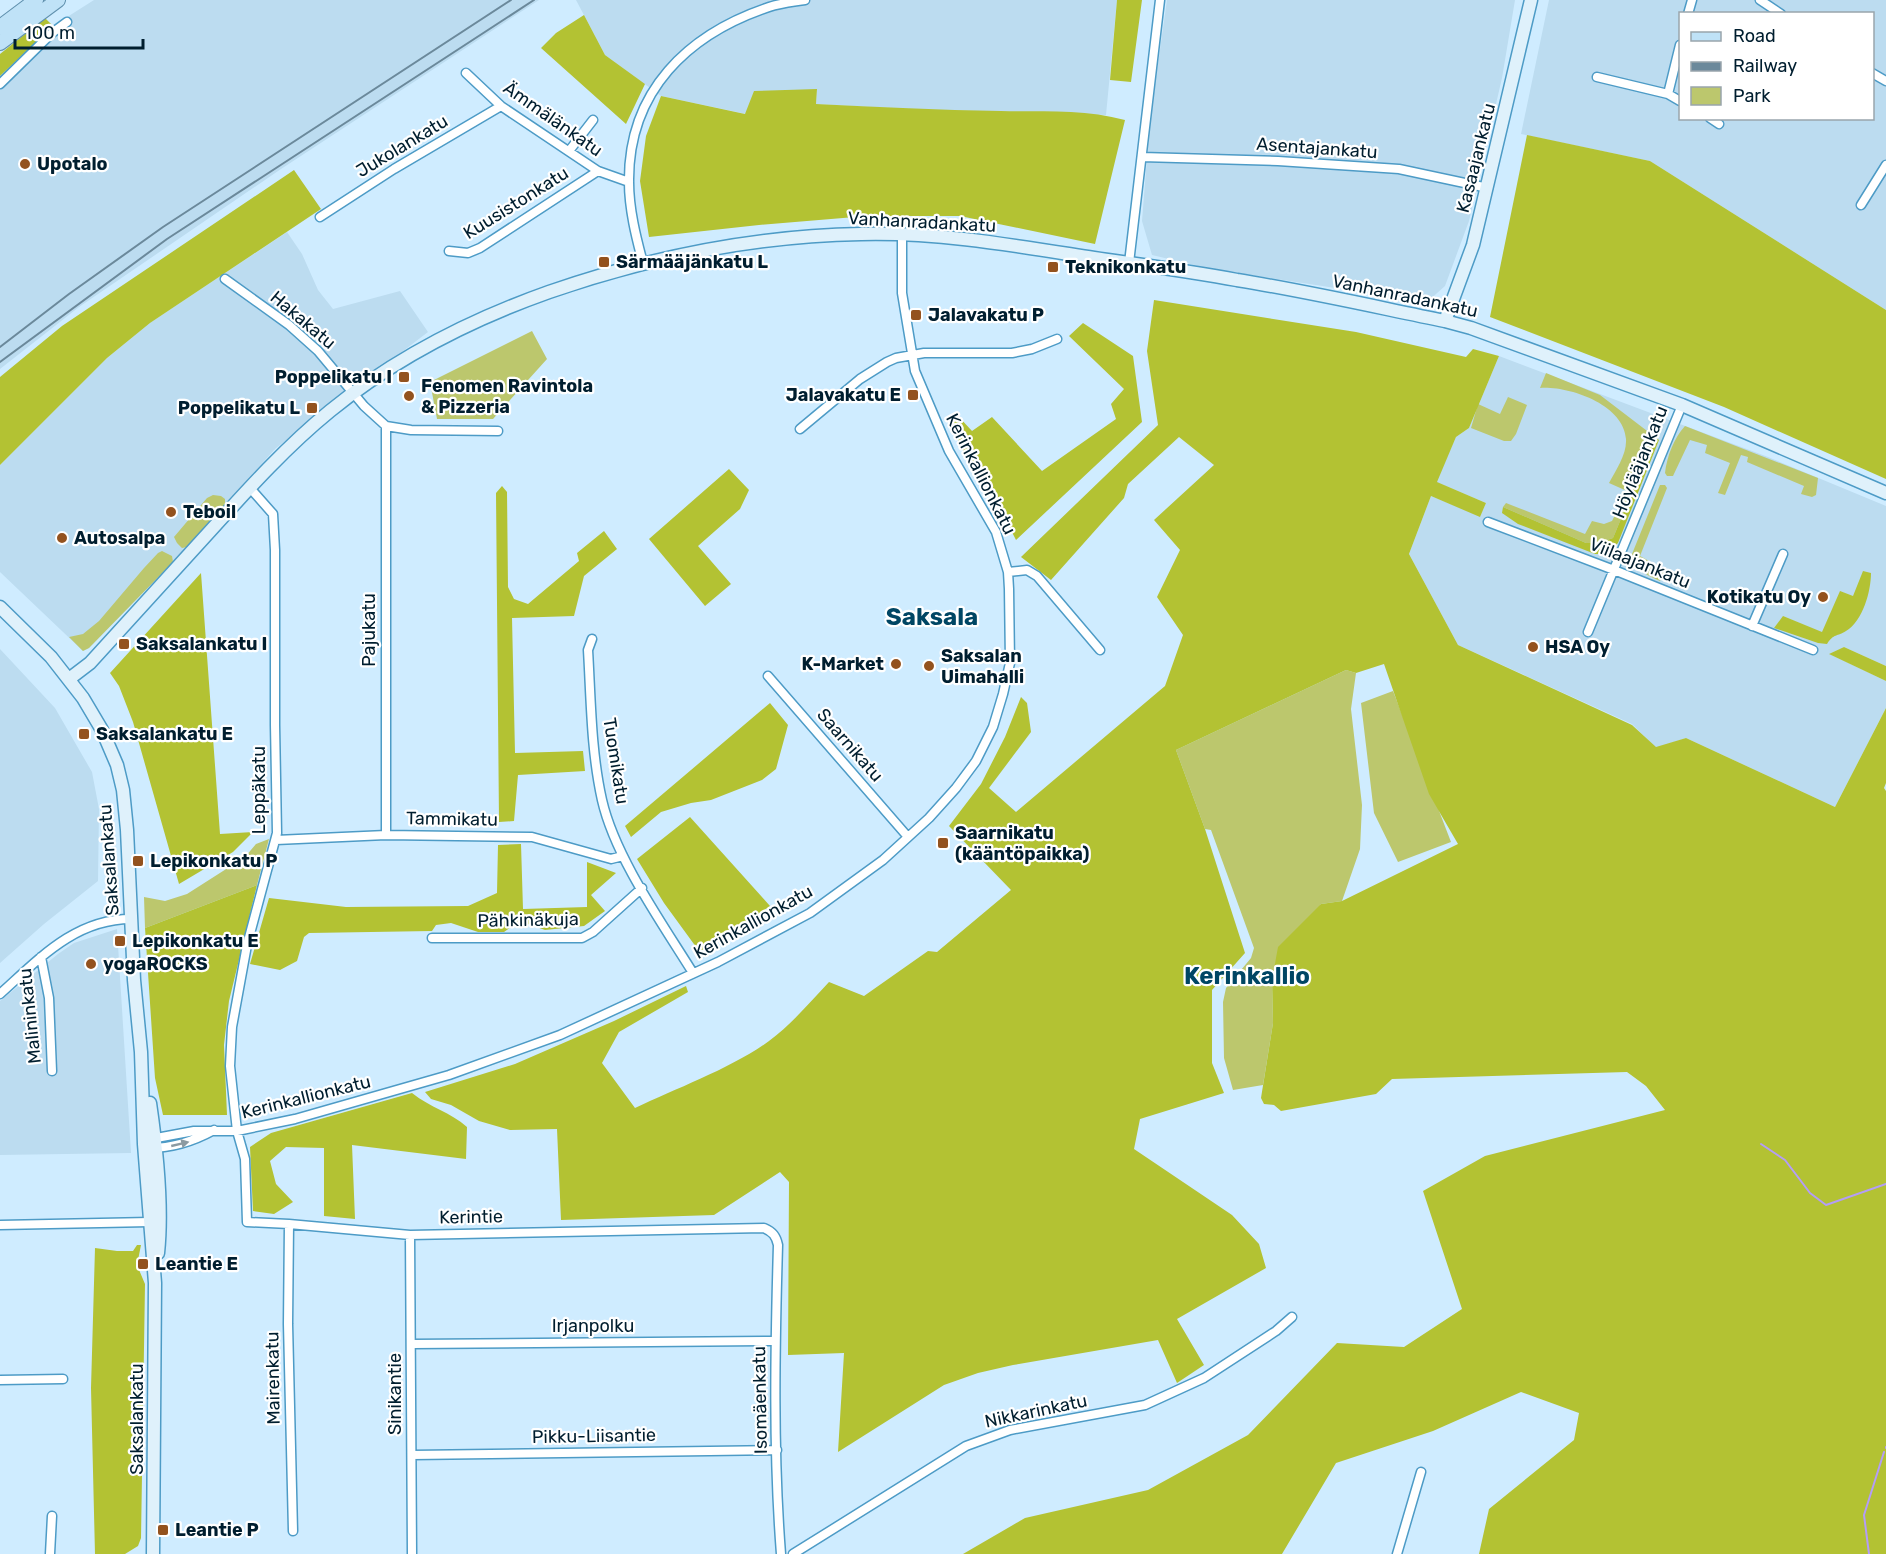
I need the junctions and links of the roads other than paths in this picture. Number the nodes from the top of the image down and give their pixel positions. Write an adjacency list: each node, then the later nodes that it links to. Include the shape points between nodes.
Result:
1 (36, 0): 9 (main road)
2 (58, 0): 10 (main road)
3 (805, 0): 25 (street, via 771,6 732,22 671,66 638,119)
4 (1160, 0): 22 (street)
5 (1531, 0): 26 (street, Kasaajankatu)
6 (1760, 0): 7 (street)
7 (1778, 12)
8 (67, 22): 14 (street)
9 (0, 27)
10 (0, 43)
11 (1679, 49): 15 (street)
12 (466, 73): 17 (street, Ämmälänkatu)
13 (1597, 77): 15 (street)
14 (0, 84)
15 (1668, 94): 16 (street)
16 (1679, 100)
17 (501, 106): 21 (street, Ämmälänkatu); 28 (street, Jukolankatu)
18 (593, 120): 21 (street)
19 (1713, 120): 20 (street)
20 (1719, 124)
21 (569, 151): 24 (street, Ämmälänkatu)
22 (1142, 157): 26 (street, Asentajankatu, via 1399,169); 32 (street)
23 (1886, 165): 27 (street)
24 (598, 171): 25 (street, Ämmälänkatu); 30 (street, Kuusistonkatu, via 480,248 468,253)
25 (628, 182): 31 (street)
26 (1488, 188): 34 (street, Kasaajankatu, via 1473,245)
27 (1861, 205)
28 (320, 217)
29 (902, 235): 31 (street, Vanhanradankatu, via 769,240); 32 (street, Vanhanradankatu, via 985,241); 36 (street, Kerinkallionkatu, via 902,293)
30 (449, 251)
31 (643, 263): 37 (street, Vanhanradankatu, via 497,311 437,340)
32 (1129, 263): 34 (street, Vanhanradankatu)
33 (225, 279): 37 (street, Hakakatu, via 297,331)
34 (1445, 321): 38 (street, Vanhanradankatu)
35 (1057, 339): 36 (street, via 1012,353)
36 (911, 355): 40 (street, via 886,362 860,379); 47 (street, Kerinkallionkatu, via 949,451 996,532)
37 (354, 393): 39 (street, Hakakatu); 42 (street, Vanhanradankatu, via 310,429)
38 (1682, 405): 43 (street, Vanhanradankatu); 46 (street, Höylääjankatu)
39 (386, 426): 41 (street); 56 (street, Pajukatu)
40 (800, 429)
41 (498, 431)
42 (250, 488): 55 (street, Vanhanradankatu, via 90,663); 58 (street, Leppäkatu, via 273,514)
43 (1886, 493)
44 (1488, 522): 46 (street, Viilaajankatu)
45 (1783, 554): 49 (street)
46 (1614, 570): 49 (street, Viilaajankatu); 50 (street, Höylääjankatu)
47 (1008, 572): 52 (street, via 1027,570 1037,576); 57 (street, Kerinkallionkatu, via 1010,663 993,727 976,761 956,788)
48 (0, 607): 55 (street, Saksalankatu)
49 (1752, 626): 53 (street, Viilaajankatu)
50 (1588, 632)
51 (592, 639): 59 (street, Tuomikatu, via 588,650 593,745 603,801)
52 (1100, 650)
53 (1813, 651)
54 (768, 676): 57 (street, Saarnikatu)
55 (69, 679): 61 (street, Saksalankatu, via 102,729 117,765 127,830)
56 (386, 835): 58 (street, Tammikatu); 59 (street, Tammikatu, via 532,837 611,859)
57 (908, 837): 64 (street, Kerinkallionkatu, via 810,913)
58 (276, 840): 67 (street, Leppäkatu, via 247,945 232,1027 230,1066)
59 (623, 856): 60 (street, Tuomikatu)
60 (642, 888): 62 (street, Pähkinäkuja, via 582,938); 64 (street, Tuomikatu)
61 (131, 919): 63 (street, via 87,927); 68 (street, Saksalankatu)
62 (432, 938)
63 (41, 957): 65 (street); 66 (street, Malininkatu, via 49,998)
64 (693, 973): 67 (street, Kerinkallionkatu, via 560,1035 449,1075 295,1119)
65 (0, 994)
66 (52, 1071)
67 (237, 1131): 68 (street, Kerinkallionkatu, via 214,1130 194,1140); 70 (street, Kerintie, via 245,1159 247,1222)
68 (152, 1143): 69 (street, Saksalankatu); 74 (street, Saksalankatu, via 160,1238)
69 (150, 1222): 71 (street); 74 (street, Saksalankatu)
70 (289, 1224): 72 (street, Kerintie); 84 (street, Mairenkatu)
71 (0, 1225)
72 (410, 1235): 73 (street, Kerintie, via 764,1228 774,1234); 77 (street, Sinikantie)
73 (778, 1245): 76 (street, Isomäenkatu)
74 (155, 1283): 86 (street, Saksalankatu)
75 (1292, 1317): 89 (street, Nikkarinkatu, via 1204,1378 1145,1405 1010,1430 966,1446)
76 (775, 1341): 77 (street, Irjanpolku); 80 (street, Isomäenkatu)
77 (412, 1344): 81 (street, Sinikantie)
78 (63, 1379): 79 (street)
79 (0, 1380)
80 (777, 1450): 81 (street, Pikku-Liisantie); 88 (street, Isomäenkatu)
81 (412, 1455): 87 (street, Sinikantie)
82 (1421, 1472): 90 (street)
83 (52, 1516): 85 (street)
84 (293, 1532)
85 (50, 1554)
86 (153, 1554)
87 (412, 1554)
88 (781, 1554)
89 (793, 1554)
90 (1397, 1554)

